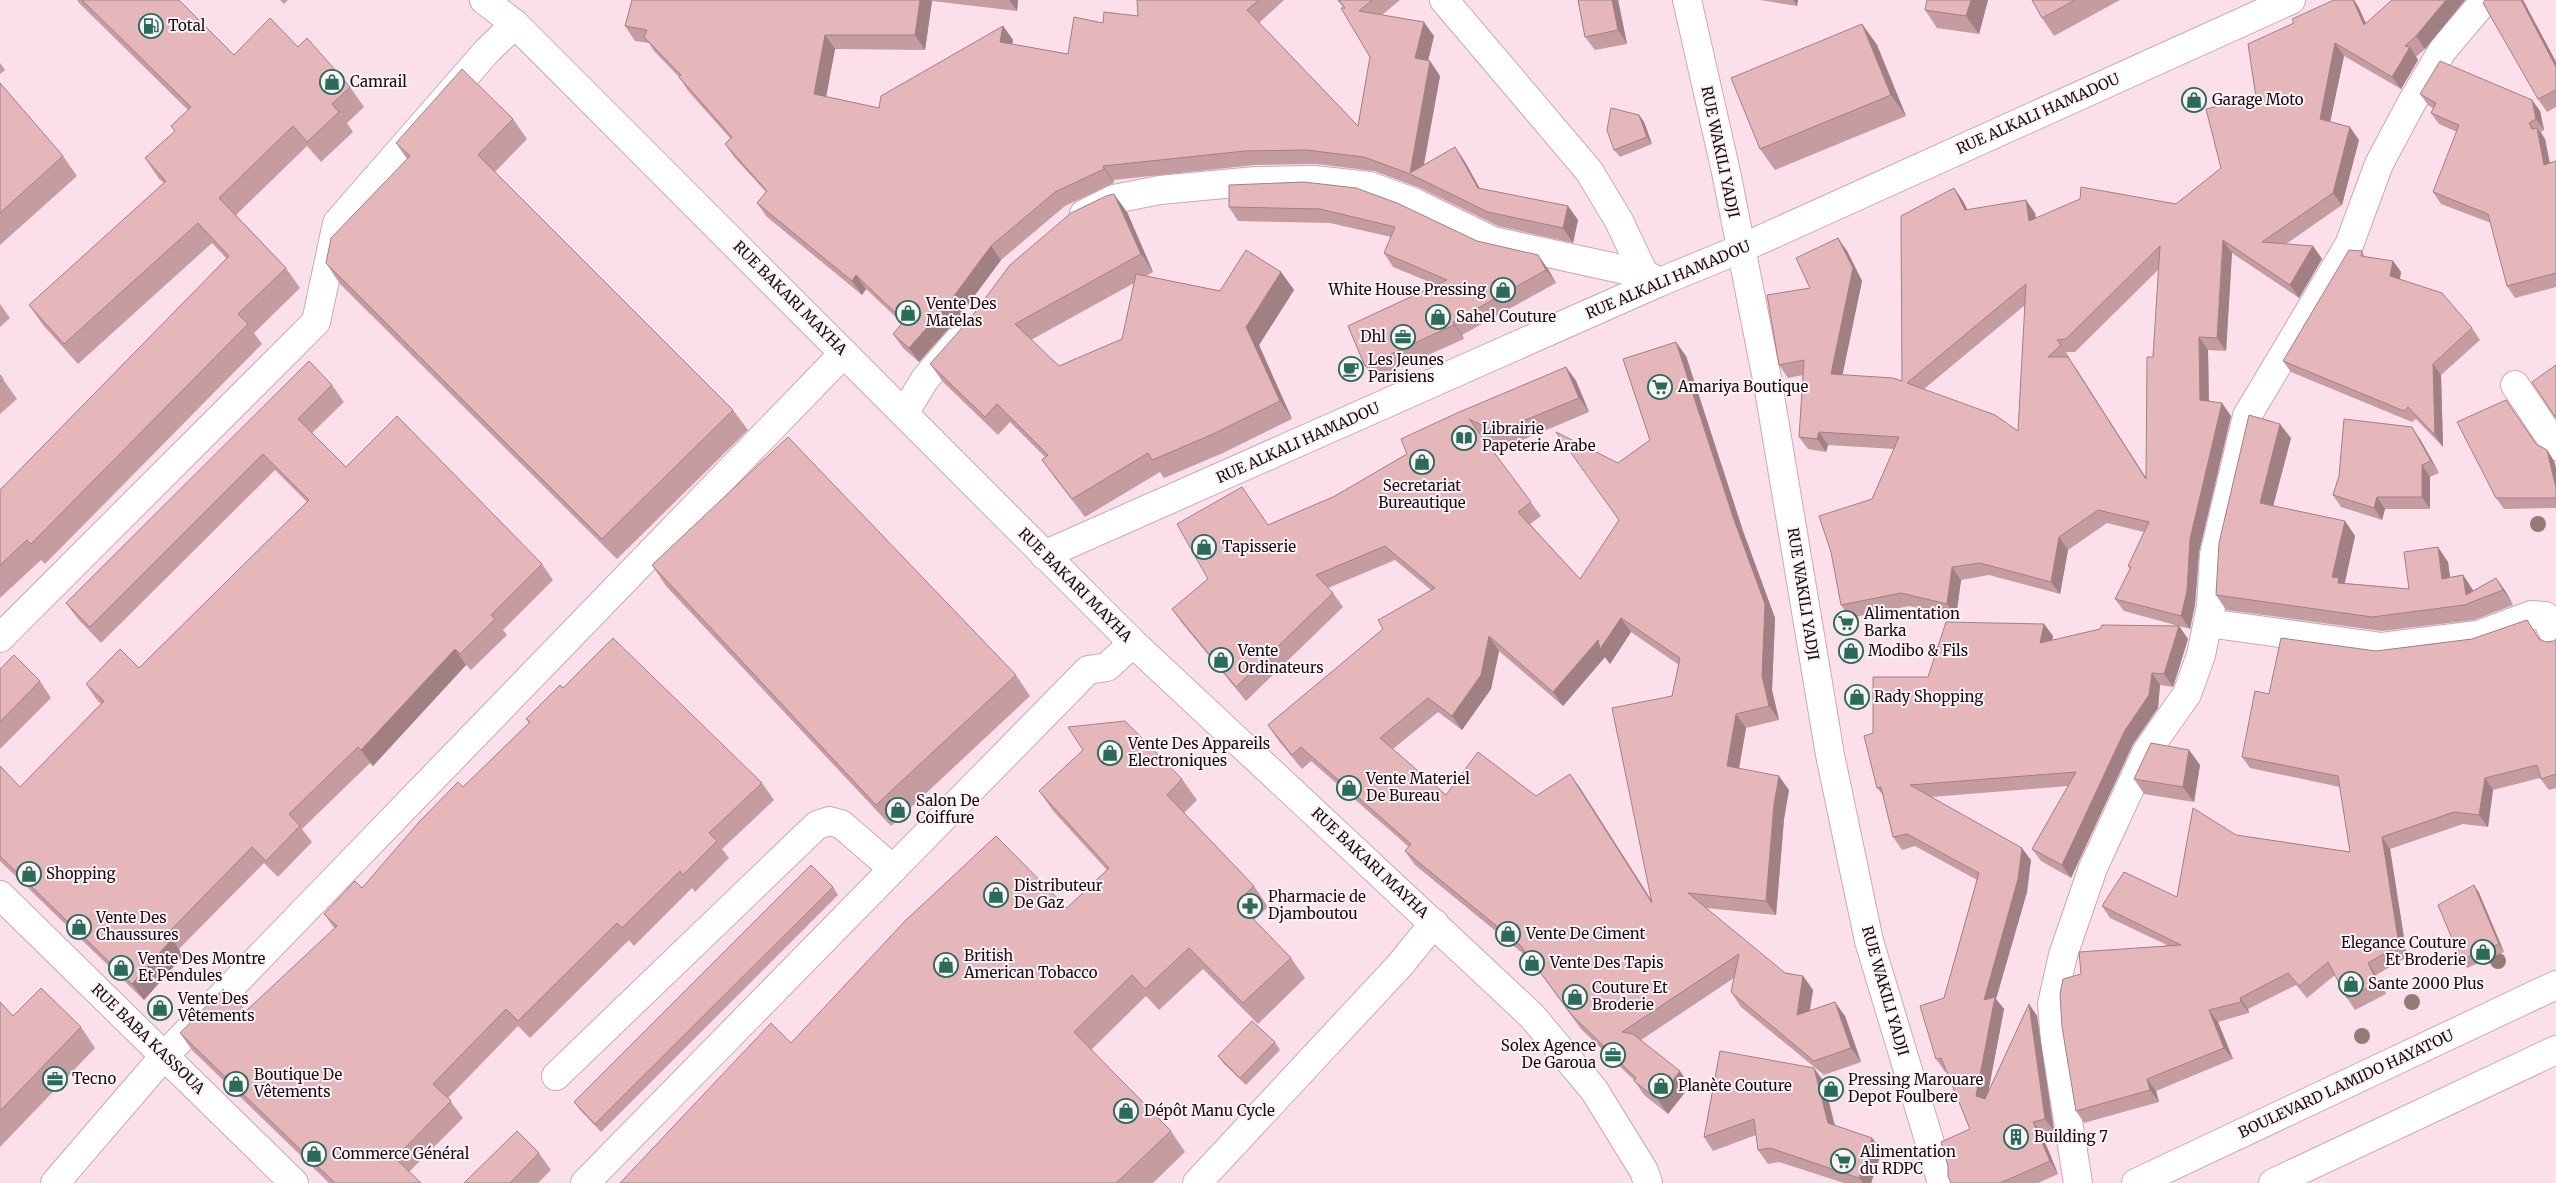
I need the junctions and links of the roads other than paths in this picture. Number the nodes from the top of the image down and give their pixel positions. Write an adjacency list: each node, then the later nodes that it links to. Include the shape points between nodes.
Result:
1 (484, 0): 6 (street, RUE BAKARI MAYHA)
2 (1444, 0): 9 (street, via 1589,171)
3 (1687, 0): 8 (street, RUE WAKILI YADJI)
4 (2290, 0): 8 (street, RUE ALKALI HAMADOU)
5 (2484, 0): 16 (street, via 2442,51 2412,102 2379,164 2349,245 2248,416 2214,555)
6 (515, 24): 11 (street, RUE BAKARI MAYHA); 17 (street, via 487,51 337,223 316,322)
7 (1061, 231): 9 (street, via 1075,218 1114,198 1256,181 1314,180 1369,186 1413,202 1493,241)
8 (1740, 249): 9 (street, RUE ALKALI HAMADOU); 32 (street, RUE WAKILI YADJI, via 1768,384 1830,755 1867,931)
9 (1652, 278): 15 (street, RUE ALKALI HAMADOU)
10 (976, 320): 13 (street, via 925,379)
11 (844, 352): 13 (street, RUE BAKARI MAYHA); 25 (street)
12 (2515, 385): 14 (street)
13 (905, 412): 15 (street, RUE BAKARI MAYHA)
14 (2556, 446)
15 (1044, 555): 19 (street, RUE BAKARI MAYHA)
16 (2208, 624): 18 (street, via 2382,647 2478,635 2531,615 2545,616); 33 (street, via 2187,694 2147,751 2093,868 2063,955 2052,1004)
17 (0, 638)
18 (2556, 638)
19 (1133, 643): 20 (street, via 1107,667 1088,670); 22 (street, RUE BAKARI MAYHA)
20 (893, 869): 26 (street, via 841,824 829,821 817,825); 29 (street)
21 (0, 895): 25 (street, RUE BABA KASSOUA)
22 (1434, 922): 30 (street, via 1400,964); 31 (street, RUE BAKARI MAYHA, via 1532,1016 1594,1090 1644,1171)
23 (2556, 985): 34 (street, BOULEVARD LAMIDO HAYATOU)
24 (2556, 1050): 35 (street)
25 (165, 1055): 27 (street); 28 (street, RUE BABA KASSOUA)
26 (556, 1076)
27 (54, 1183)
28 (294, 1183)
29 (585, 1183)
30 (1197, 1183)
31 (1648, 1183)
32 (1942, 1183)
33 (2078, 1183)
34 (2136, 1183)
35 (2273, 1183)

